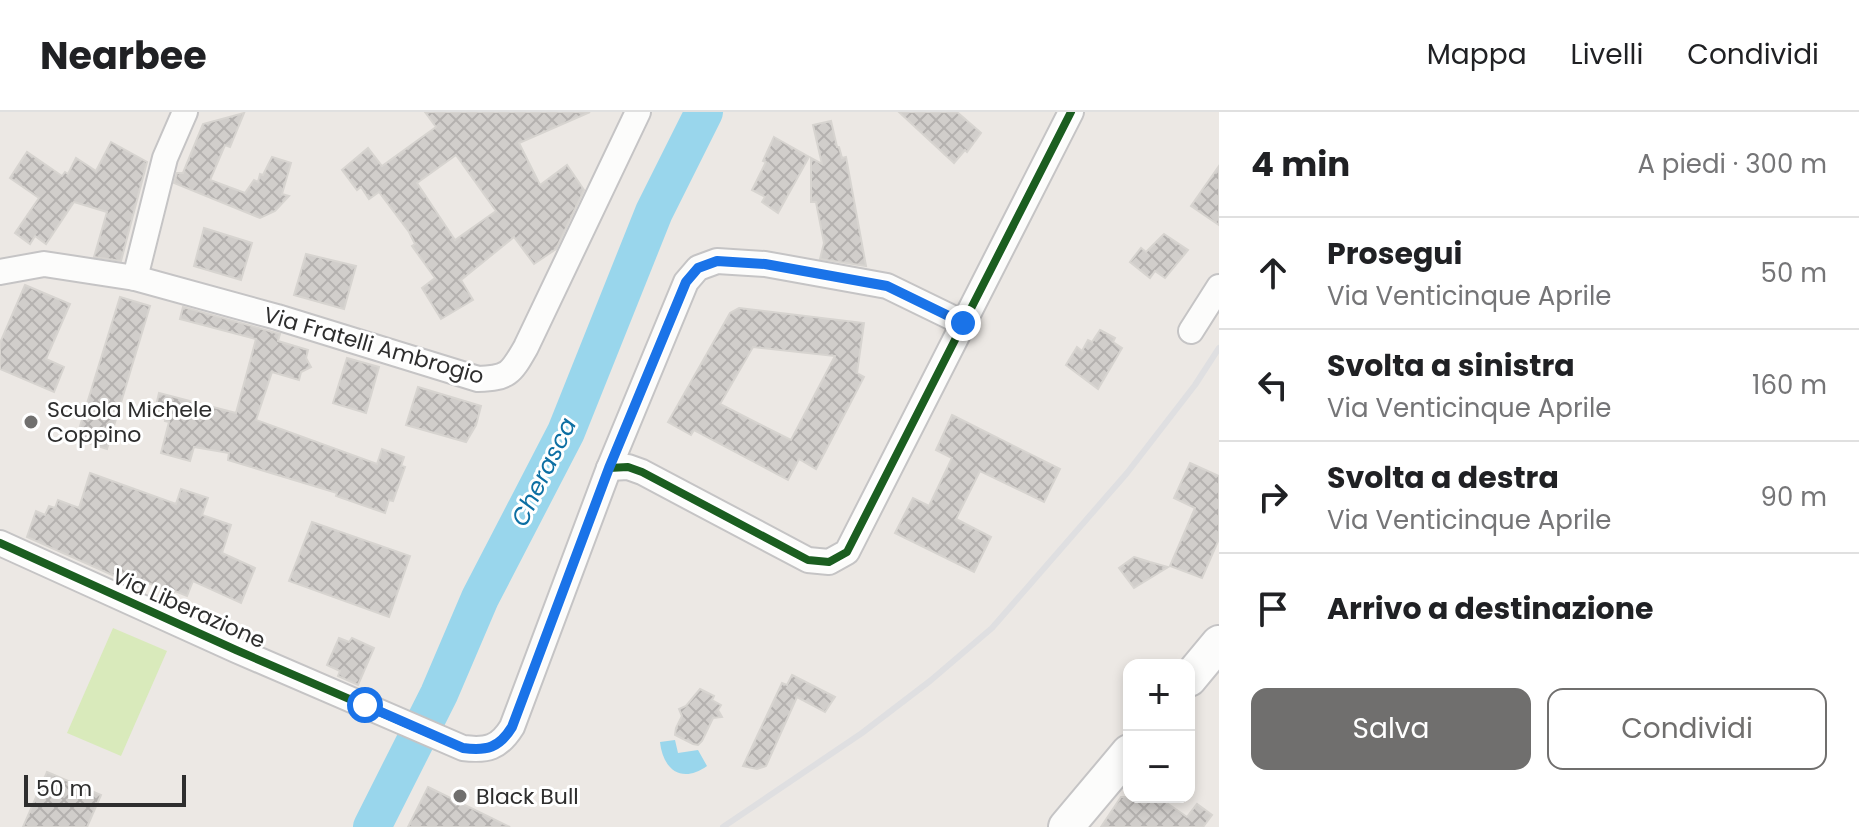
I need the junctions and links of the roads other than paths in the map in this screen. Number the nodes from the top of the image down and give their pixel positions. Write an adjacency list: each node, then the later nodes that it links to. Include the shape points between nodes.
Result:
1 (185, 112): 5 (street, via 165,158)
2 (638, 112): 5 (street, Via Fratelli Ambrogio, via 526,347 513,370 501,378 478,379)
3 (1071, 112): 7 (street)
4 (0, 272): 5 (street, Via Fratelli Ambrogio, via 44,264)
5 (135, 278)
6 (1219, 287): 8 (street)
7 (963, 323): 9 (street, via 887,286 765,264 717,261 698,268 686,282); 9 (street, via 853,544 838,559 808,560 642,472)
8 (1191, 331)
9 (609, 468): 10 (street, Via Liberazione, via 512,727 504,740 479,750 463,748 236,650)
10 (0, 543)
11 (1219, 643): 12 (main road)
12 (1195, 672)
13 (1123, 759): 14 (main road)
14 (1066, 827)

